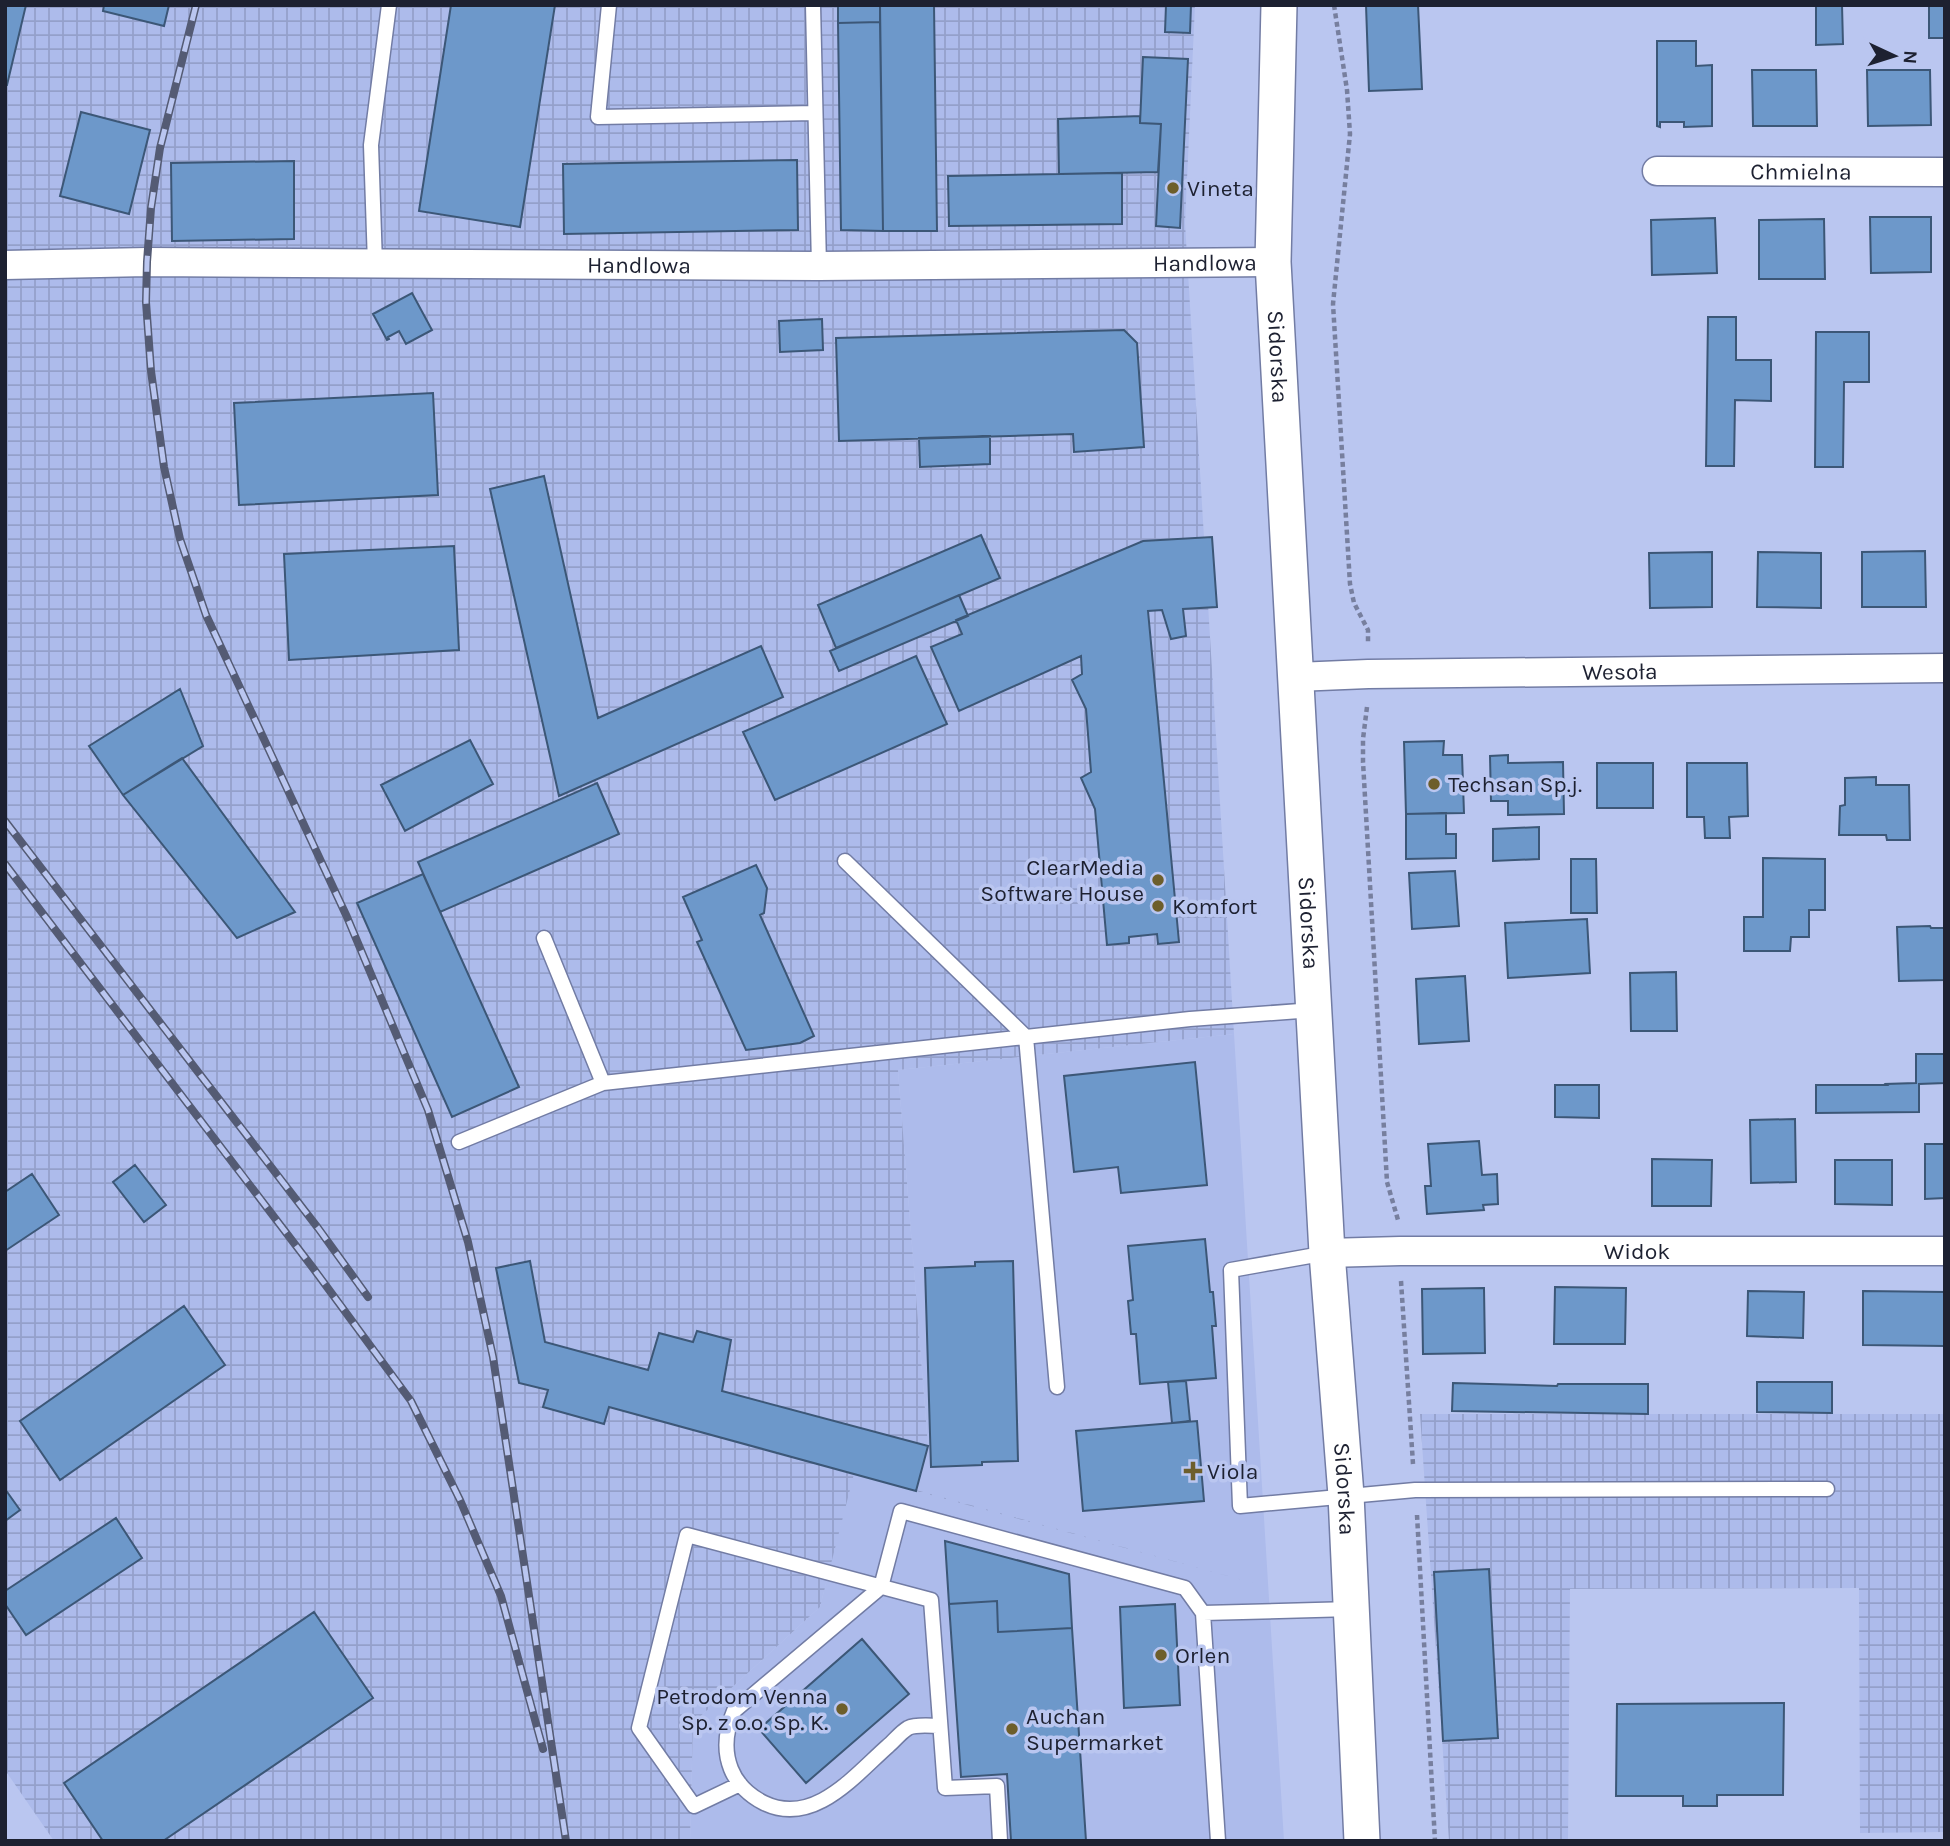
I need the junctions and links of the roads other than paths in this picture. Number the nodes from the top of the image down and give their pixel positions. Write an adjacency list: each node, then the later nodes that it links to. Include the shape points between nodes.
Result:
1 (389, 5): 9 (lane, via 371,145)
2 (609, 5): 5 (lane, via 598,117)
3 (814, 5): 5 (lane)
4 (1279, 5): 8 (street, Sidorska)
5 (815, 113): 11 (lane)
6 (1657, 171): 7 (street, Chmielna)
7 (1945, 172)
8 (1273, 262): 11 (street, Handlowa); 13 (street, Sidorska)
9 (375, 264): 10 (street, Handlowa); 11 (street, Handlowa)
10 (5, 265)
11 (819, 266)
12 (1945, 668): 13 (street, Wesoła)
13 (1296, 677): 16 (street, Sidorska)
14 (845, 862): 17 (lane)
15 (544, 938): 18 (lane)
16 (1314, 1010): 17 (lane); 21 (street, Sidorska)
17 (1026, 1037): 18 (lane); 22 (lane)
18 (603, 1083): 19 (lane)
19 (459, 1142)
20 (1945, 1251): 21 (street, Widok)
21 (1327, 1253): 24 (street, Sidorska); 24 (lane, via 1231,1270 1240,1506)
22 (1057, 1387)
23 (1827, 1489): 24 (lane, via 1415,1490)
24 (1346, 1495): 26 (street, Sidorska)
25 (881, 1587): 27 (lane, via 901,1511 1185,1588); 28 (lane, via 931,1600); 29 (lane, via 734,1711 728,1726 727,1756); 29 (lane, via 687,1535 639,1728 694,1806)
26 (1352, 1609): 27 (lane); 32 (street, Sidorska)
27 (1203, 1614): 31 (lane)
28 (940, 1726): 29 (lane, via 910,1727 836,1792 802,1808 767,1804); 30 (lane, via 944,1788 997,1786)
29 (740, 1784)
30 (1000, 1841)
31 (1218, 1841)
32 (1362, 1841)

